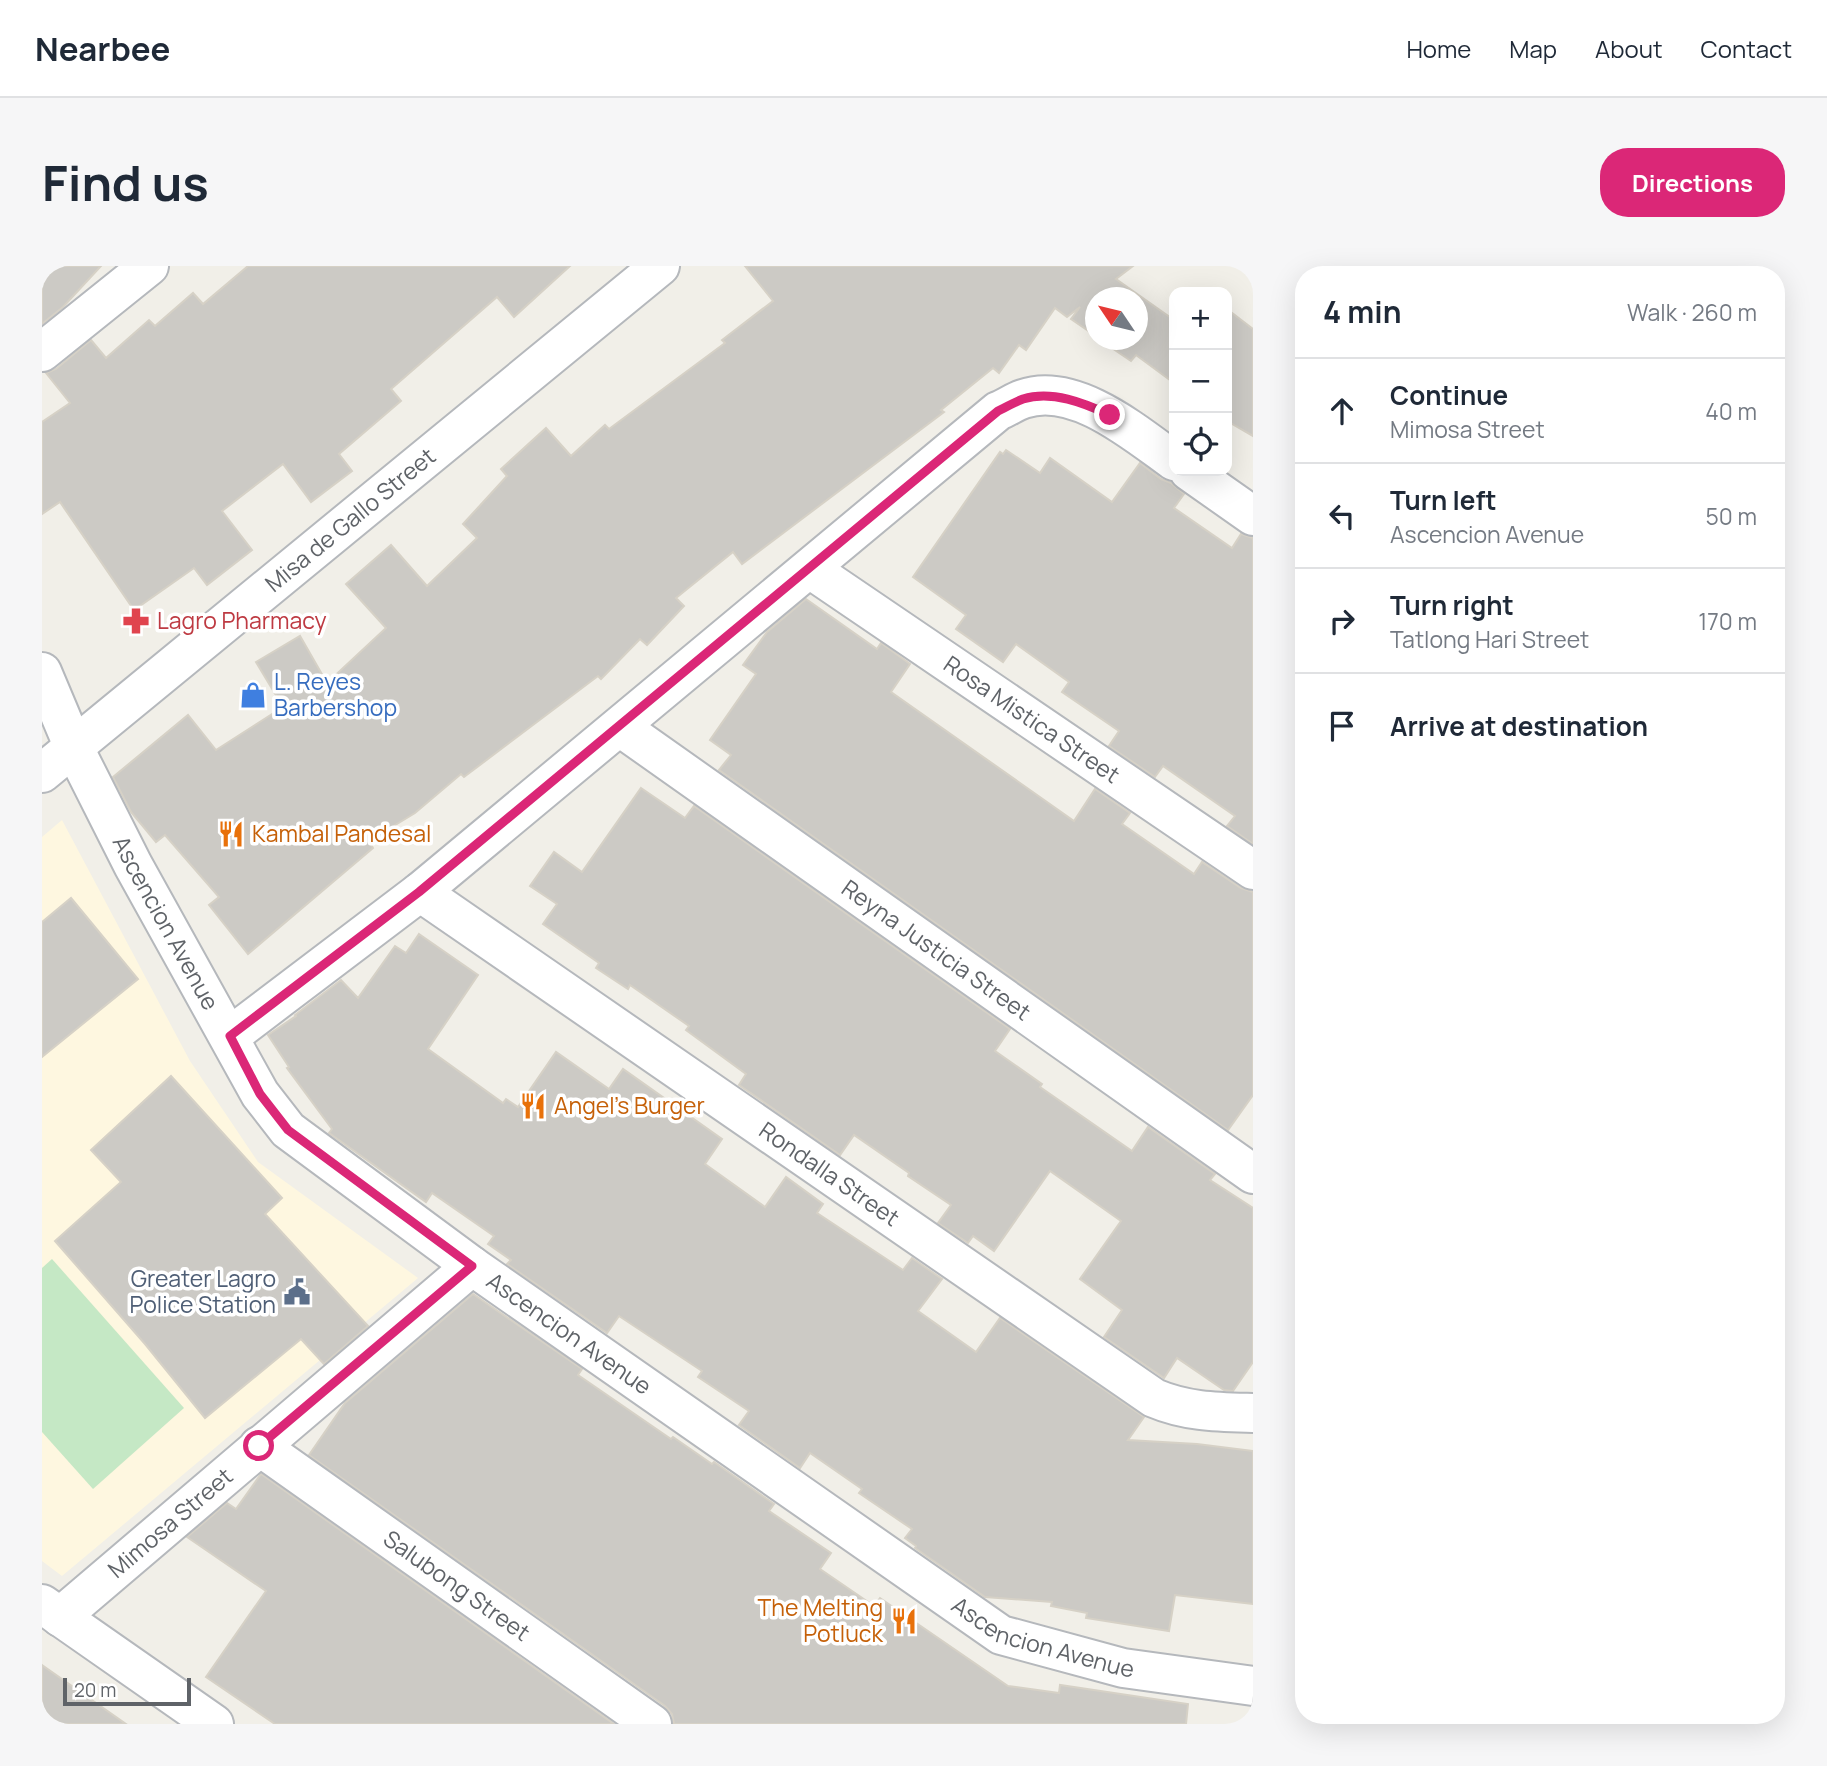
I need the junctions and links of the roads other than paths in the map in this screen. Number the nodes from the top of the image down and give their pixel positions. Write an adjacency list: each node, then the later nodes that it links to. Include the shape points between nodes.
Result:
1 (149, 266): 3 (street)
2 (660, 266): 10 (street, Misa de Gallo Street)
3 (42, 352)
4 (1169, 457): 7 (street, via 1110,415 1084,403 1025,398 998,411)
5 (1196, 476): 6 (street)
6 (1253, 516)
7 (810, 569): 9 (street); 12 (street, Rosa Mistica Street)
8 (42, 672): 10 (street, Ascencion Avenue)
9 (620, 727): 13 (street); 15 (street, Reyna Justicia Street)
10 (74, 748): 11 (street, Misa de Gallo Street); 14 (street, Ascencion Avenue, via 133,865)
11 (42, 773)
12 (1253, 870)
13 (419, 892): 14 (street); 17 (street, Rondalla Street, via 1154,1398 1194,1411)
14 (230, 1036): 16 (street, Ascencion Avenue, via 260,1094 288,1130)
15 (1253, 1174)
16 (472, 1266): 18 (street, Mimosa Street); 20 (street, Ascencion Avenue, via 1001,1634 1123,1668)
17 (1253, 1413)
18 (259, 1446): 19 (street, Mimosa Street); 22 (street, Salubong Street)
19 (51, 1610): 21 (street)
20 (1253, 1686)
21 (214, 1724)
22 (652, 1724)

